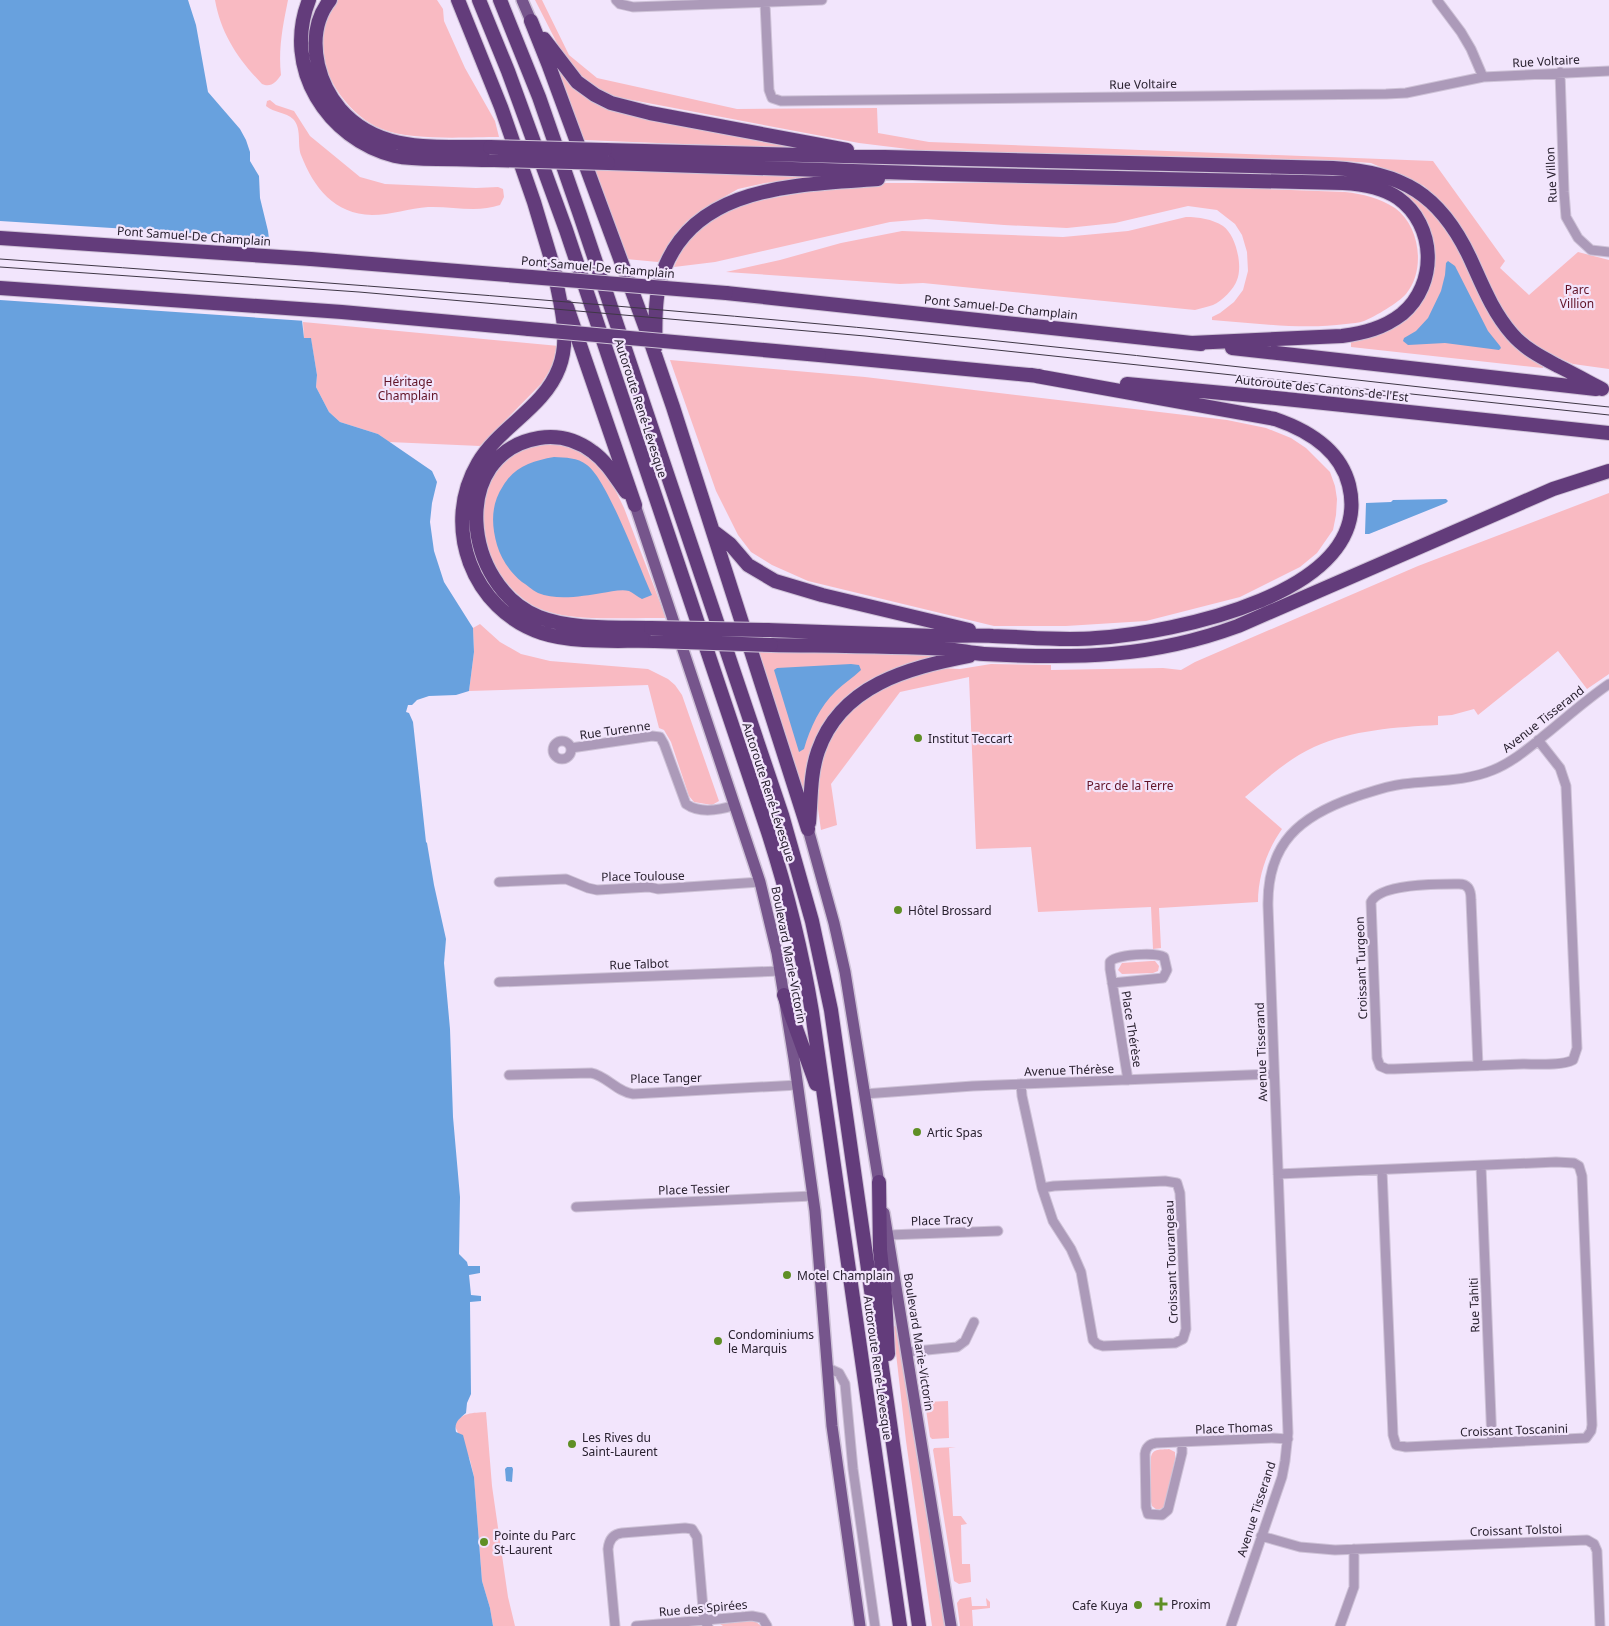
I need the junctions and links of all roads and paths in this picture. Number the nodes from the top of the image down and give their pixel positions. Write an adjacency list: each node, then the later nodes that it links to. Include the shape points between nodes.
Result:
1 (309, 0): 18 (highway, via 302,35 305,67 314,95 341,129 365,145 397,156 418,159)
2 (330, 0): 18 (highway, via 318,24 316,53 324,84 350,118 369,132 396,142)
3 (446, 0): 13 (highway)
4 (458, 0): 13 (highway)
5 (479, 0): 55 (highway, Autoroute René-Lévesque, via 566,230 775,856 803,964)
6 (500, 0): 68 (highway, Autoroute René-Lévesque, via 580,215 802,882 830,1010)
7 (522, 0): 14 (main road)
8 (616, 0): 12 (street, via 633,7)
9 (822, 0): 11 (street)
10 (1437, 0): 17 (street, via 1468,44)
11 (791, 1): 12 (street)
12 (765, 3): 17 (street, Rue Voltaire, via 769,90 772,98 781,101 1386,94)
13 (466, 21): 24 (highway, via 501,107)
14 (531, 21): 19 (highway, via 573,78 611,103 657,115); 27 (highway)
15 (1609, 71): 16 (street, Rue Voltaire)
16 (1560, 72): 17 (street, Rue Voltaire); 23 (street, Rue Villon, via 1566,217 1578,238 1591,250)
17 (1483, 77)
18 (492, 154): 20 (highway, bridge)
19 (882, 156): 20 (highway); 29 (highway, via 1333,168 1385,175 1424,195 1448,220 1496,312 1516,338 1538,356)
20 (607, 157): 21 (highway)
21 (943, 174): 26 (highway, via 1354,184 1396,197 1410,210 1423,231 1428,260 1422,288 1407,309 1387,324 1342,336); 27 (highway, via 834,182 767,191 739,198 709,213 684,236 666,266 657,299)
22 (0, 238): 26 (highway, Pont Samuel-De Champlain, bridge, via 652,286)
23 (1609, 252)
24 (554, 271): 32 (highway); 34 (highway, via 564,332 561,362 548,387 496,441 475,469 462,511 466,553 478,581 491,599 532,629 564,638)
25 (0, 288): 28 (highway, bridge, via 390,316)
26 (1191, 343): 29 (highway)
27 (655, 356): 33 (highway)
28 (1032, 375): 30 (highway, Autoroute des Cantons-de-l'Est); 35 (highway, via 1275,419 1296,427 1323,444 1342,468 1351,494 1350,516 1343,540 1318,568 1289,587 1256,602 1163,629 1107,637 1044,639)
29 (1605, 390)
30 (1609, 433)
31 (1609, 471): 36 (highway, via 1553,489 1199,640 1116,655)
32 (635, 505): 34 (highway, via 607,466 587,448 562,438 536,438 509,450 490,470 478,498 477,534 482,556 492,577 508,597 530,613 550,621); 40 (main road, Boulevard Marie-Victorin)
33 (713, 530): 35 (highway, via 753,568 782,583); 41 (highway)
34 (653, 634): 35 (highway, bridge, via 767,630); 36 (highway, bridge, via 772,645 939,649)
35 (992, 636)
36 (982, 654): 41 (highway, via 896,674 873,686 846,707 832,724 818,751)
37 (1609, 684): 38 (street, Avenue Tisserand)
38 (1538, 740): 48 (street, Croissant Turgeon, via 1560,768 1566,786 1576,1053 1573,1060 1564,1062); 49 (street, Avenue Tisserand, via 1512,760 1485,773 1459,780 1395,785 1333,805 1307,819 1286,840 1271,872 1268,898)
39 (571, 748): 40 (street, Rue Turenne, via 660,737 686,804 707,810)
40 (735, 805): 43 (main road, Boulevard Marie-Victorin)
41 (808, 829): 54 (main road, Boulevard Marie-Victorin, via 845,972)
42 (499, 882): 43 (street, Place Toulouse, via 566,879 597,890)
43 (760, 882): 44 (main road, Boulevard Marie-Victorin)
44 (780, 971): 45 (street, Rue Talbot); 47 (main road, Boulevard Marie-Victorin)
45 (499, 982)
46 (1112, 983): 46 (street, Place Thérèse, via 1110,966 1114,958 1164,957 1166,970 1163,978); 51 (street, Place Thérèse)
47 (784, 995): 53 (main road, Boulevard Marie-Victorin); 55 (highway)
48 (1478, 1066): 48 (street, Croissant Turgeon, via 1470,889 1462,884 1422,885 1376,896 1371,906 1377,1058 1380,1066 1388,1069)
49 (1274, 1074): 51 (street, Avenue Thérèse); 58 (street, Avenue Tisserand)
50 (509, 1075): 53 (street, Place Tanger, via 594,1074 633,1094)
51 (1128, 1080): 52 (street, Avenue Thérèse)
52 (1020, 1084): 54 (street, Avenue Thérèse); 60 (street, Croissant Tourangeau)
53 (798, 1085): 61 (main road, Boulevard Marie-Victorin)
54 (864, 1094): 59 (main road, Boulevard Marie-Victorin)
55 (826, 1113): 80 (highway, Autoroute René-Lévesque)
56 (1481, 1166): 57 (street, Croissant Toscanini); 71 (street, Rue Tahiti); 71 (street, Croissant Toscanini, via 1571,1162 1580,1168 1591,1415 1591,1431 1583,1439)
57 (1382, 1170): 58 (street, Croissant Toscanini); 71 (street, Croissant Toscanini, via 1394,1442 1402,1446)
58 (1278, 1174): 69 (street, Avenue Tisserand)
59 (879, 1182): 64 (main road, Boulevard Marie-Victorin); 68 (highway)
60 (1042, 1188): 60 (street, Croissant Tourangeau, via 1176,1183 1180,1193 1186,1329 1183,1339 1175,1343 1103,1346 1095,1343 1080,1266 1056,1227)
61 (813, 1196): 62 (street, Place Tessier); 67 (main road, Boulevard Marie-Victorin)
62 (576, 1207)
63 (998, 1231): 64 (street, Place Tracy)
64 (888, 1235): 66 (main road, Boulevard Marie-Victorin)
65 (974, 1322): 66 (street, via 965,1341 957,1347)
66 (906, 1352): 82 (main road, Boulevard Marie-Victorin)
67 (828, 1368): 78 (main road, Boulevard Marie-Victorin, via 832,1426); 79 (street, via 840,1373 844,1380)
68 (890, 1427): 81 (highway, Autoroute René-Lévesque)
69 (1288, 1439): 70 (street, Place Thomas); 72 (street, Avenue Tisserand, via 1284,1468)
70 (1182, 1442): 70 (street, Place Thomas, via 1156,1443 1147,1447 1148,1514 1162,1514 1168,1510)
71 (1492, 1443)
72 (1261, 1536): 73 (street, Croissant Tolstoi, via 1309,1548); 83 (street, Avenue Tisserand)
73 (1354, 1549): 84 (street, via 1354,1587); 85 (street, Croissant Tolstoi, via 1587,1540 1597,1551)
74 (706, 1623): 75 (street, via 697,1537 694,1531 685,1528 622,1533 609,1541); 76 (street, Rue des Spirées); 77 (street, Rue des Spirées, via 755,1616 762,1618)
75 (615, 1626)
76 (636, 1626)
77 (767, 1626)
78 (860, 1626)
79 (875, 1626)
80 (900, 1626)
81 (919, 1626)
82 (951, 1626)
83 (1231, 1626)
84 (1340, 1626)
85 (1600, 1626)

